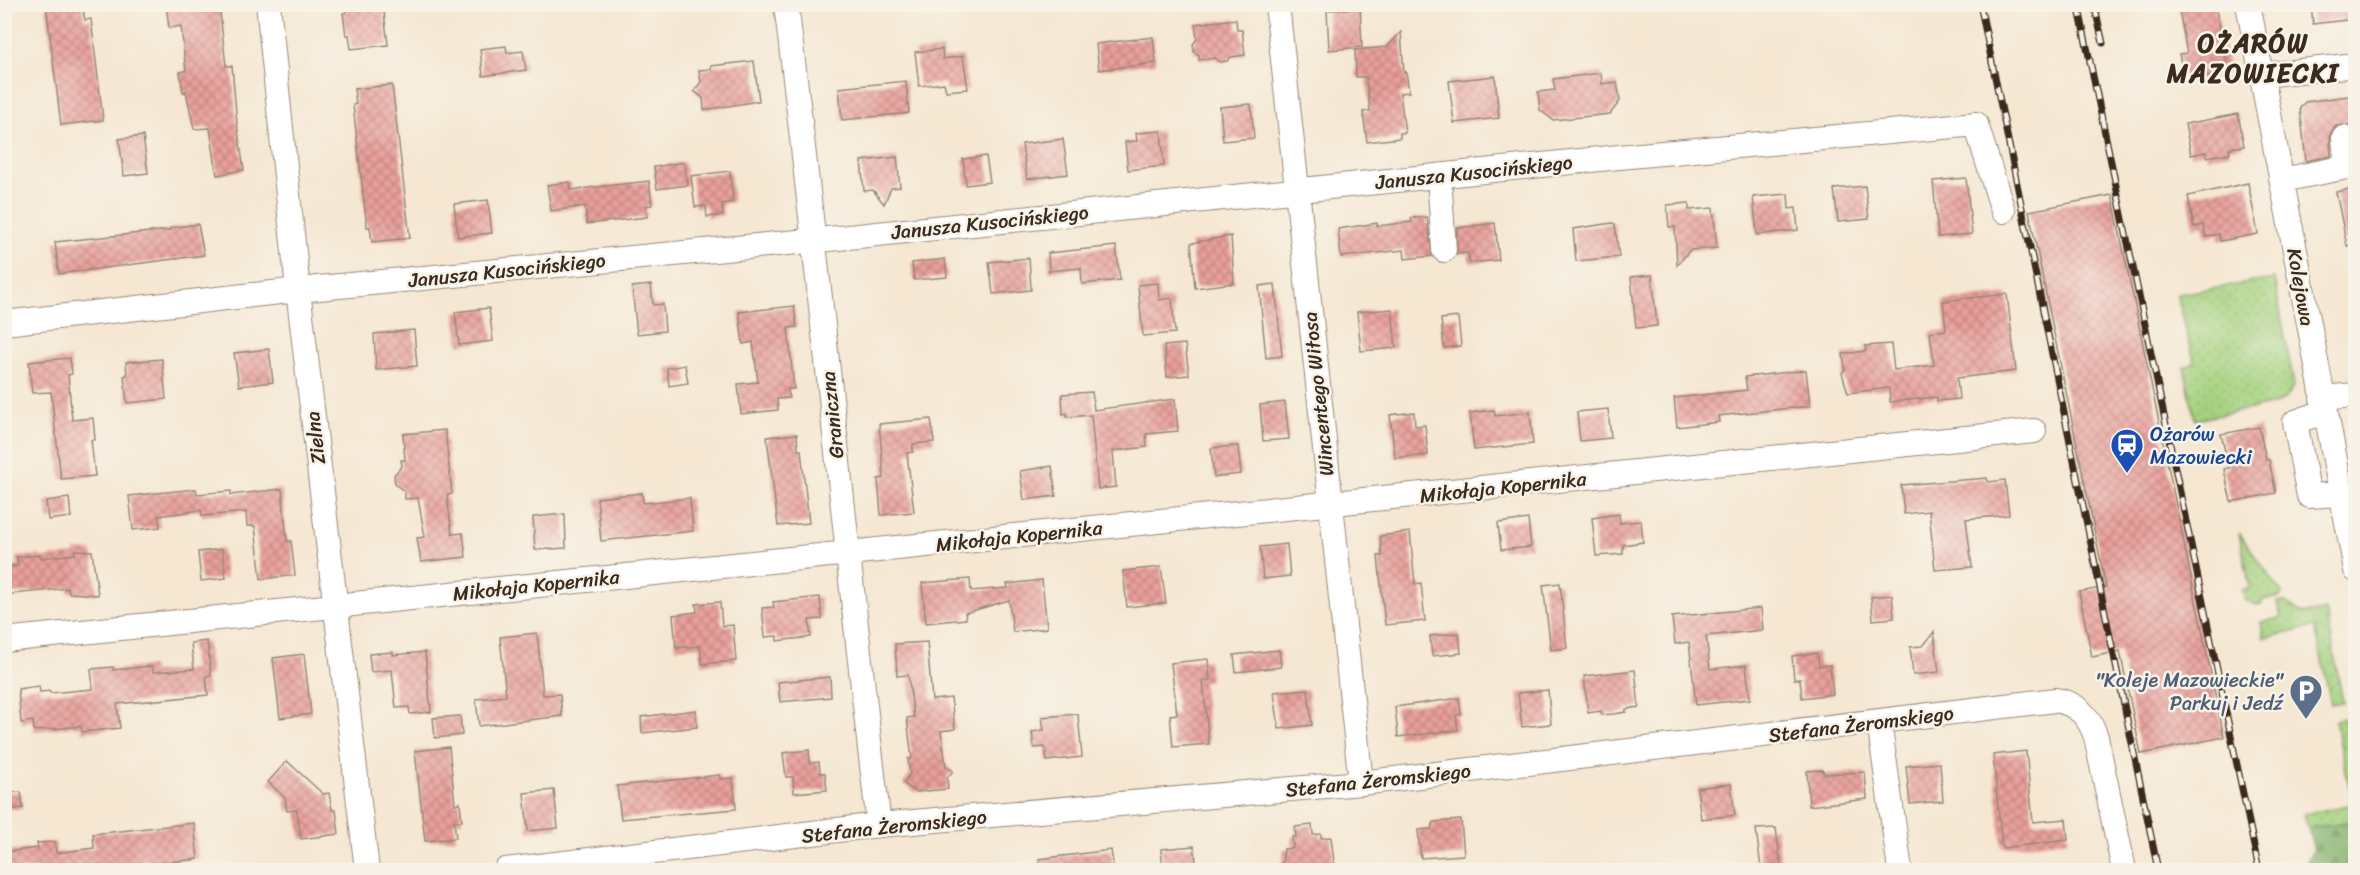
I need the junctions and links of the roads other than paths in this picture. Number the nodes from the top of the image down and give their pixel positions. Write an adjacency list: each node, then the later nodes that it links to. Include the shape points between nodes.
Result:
1 (268, 4): 15 (street, Zielna)
2 (786, 4): 13 (street, Graniczna)
3 (1277, 4): 11 (street, Wincentego Witosa)
4 (2248, 4): 6 (street, Kolejowa)
5 (2355, 65): 6 (street)
6 (2263, 75): 10 (street, Kolejowa)
7 (2344, 138): 10 (street, via 2348,167)
8 (1439, 176): 11 (street, Janusza Kusocińskiego); 12 (street, Janusza Kusocińskiego, via 1976,124); 14 (street)
9 (2355, 179): 10 (street)
10 (2283, 187): 18 (street, Kolejowa)
11 (1296, 190): 13 (street, Janusza Kusocińskiego); 20 (street, Wincentego Witosa)
12 (2003, 211)
13 (815, 240): 15 (street, Janusza Kusocińskiego); 21 (street, Graniczna)
14 (1444, 250)
15 (298, 290): 16 (street, Janusza Kusocińskiego); 23 (street, Zielna)
16 (4, 323)
17 (2355, 395): 18 (street)
18 (2323, 405): 22 (street, Kolejowa)
19 (2034, 431): 20 (street, Mikołaja Kopernika)
20 (1331, 506): 21 (street, Mikołaja Kopernika); 26 (street, Wincentego Witosa)
21 (846, 553): 23 (street, Mikołaja Kopernika); 27 (street, Graniczna)
22 (2355, 570)
23 (335, 606): 24 (street, Mikołaja Kopernika); 28 (street, Zielna)
24 (4, 640)
25 (1879, 722): 26 (street, Stefana Żeromskiego); 30 (street); 31 (street, Stefana Żeromskiego, via 2055,700 2076,707 2085,714 2096,737)
26 (1361, 783): 27 (street, Stefana Żeromskiego)
27 (879, 825): 29 (street, Stefana Żeromskiego)
28 (367, 870)
29 (506, 870)
30 (1900, 870)
31 (2124, 870)

